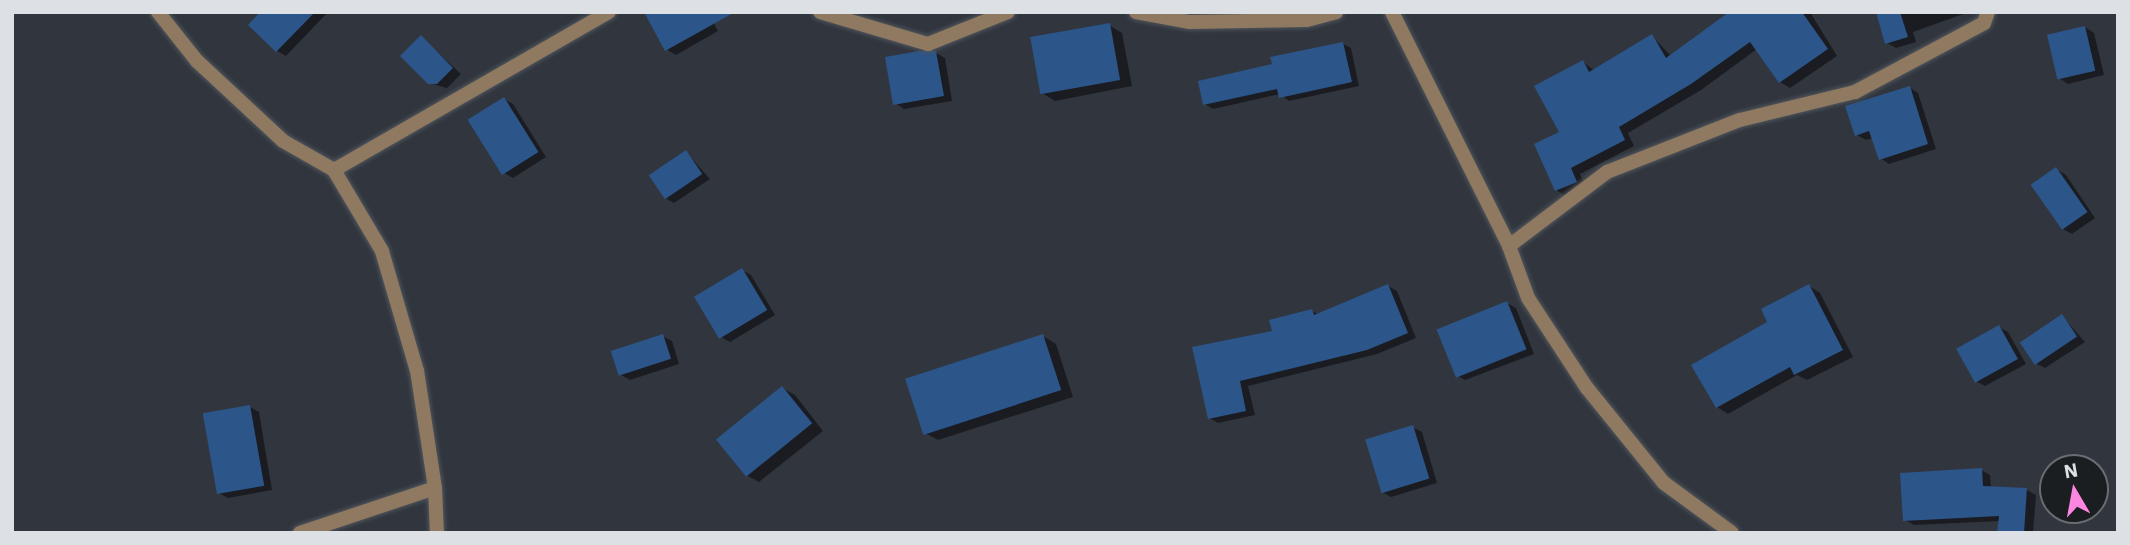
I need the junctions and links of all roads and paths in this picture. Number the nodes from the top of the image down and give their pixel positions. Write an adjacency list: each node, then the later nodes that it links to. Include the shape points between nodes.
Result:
1 (158, 12): 9 (street, via 197,61 283,141)
2 (609, 12): 9 (street)
3 (820, 12): 4 (street, via 928,44)
4 (1008, 12)
5 (1136, 12): 6 (street, via 1190,22 1307,20)
6 (1336, 12)
7 (1392, 12): 10 (street)
8 (1988, 12): 10 (street, via 1984,23 1855,92 1740,120 1608,172)
9 (334, 170): 11 (street, via 382,251 417,371)
10 (1509, 246): 14 (street, via 1528,298 1587,388 1664,483)
11 (435, 488): 12 (street); 13 (street)
12 (300, 533)
13 (437, 533)
14 (1732, 533)

